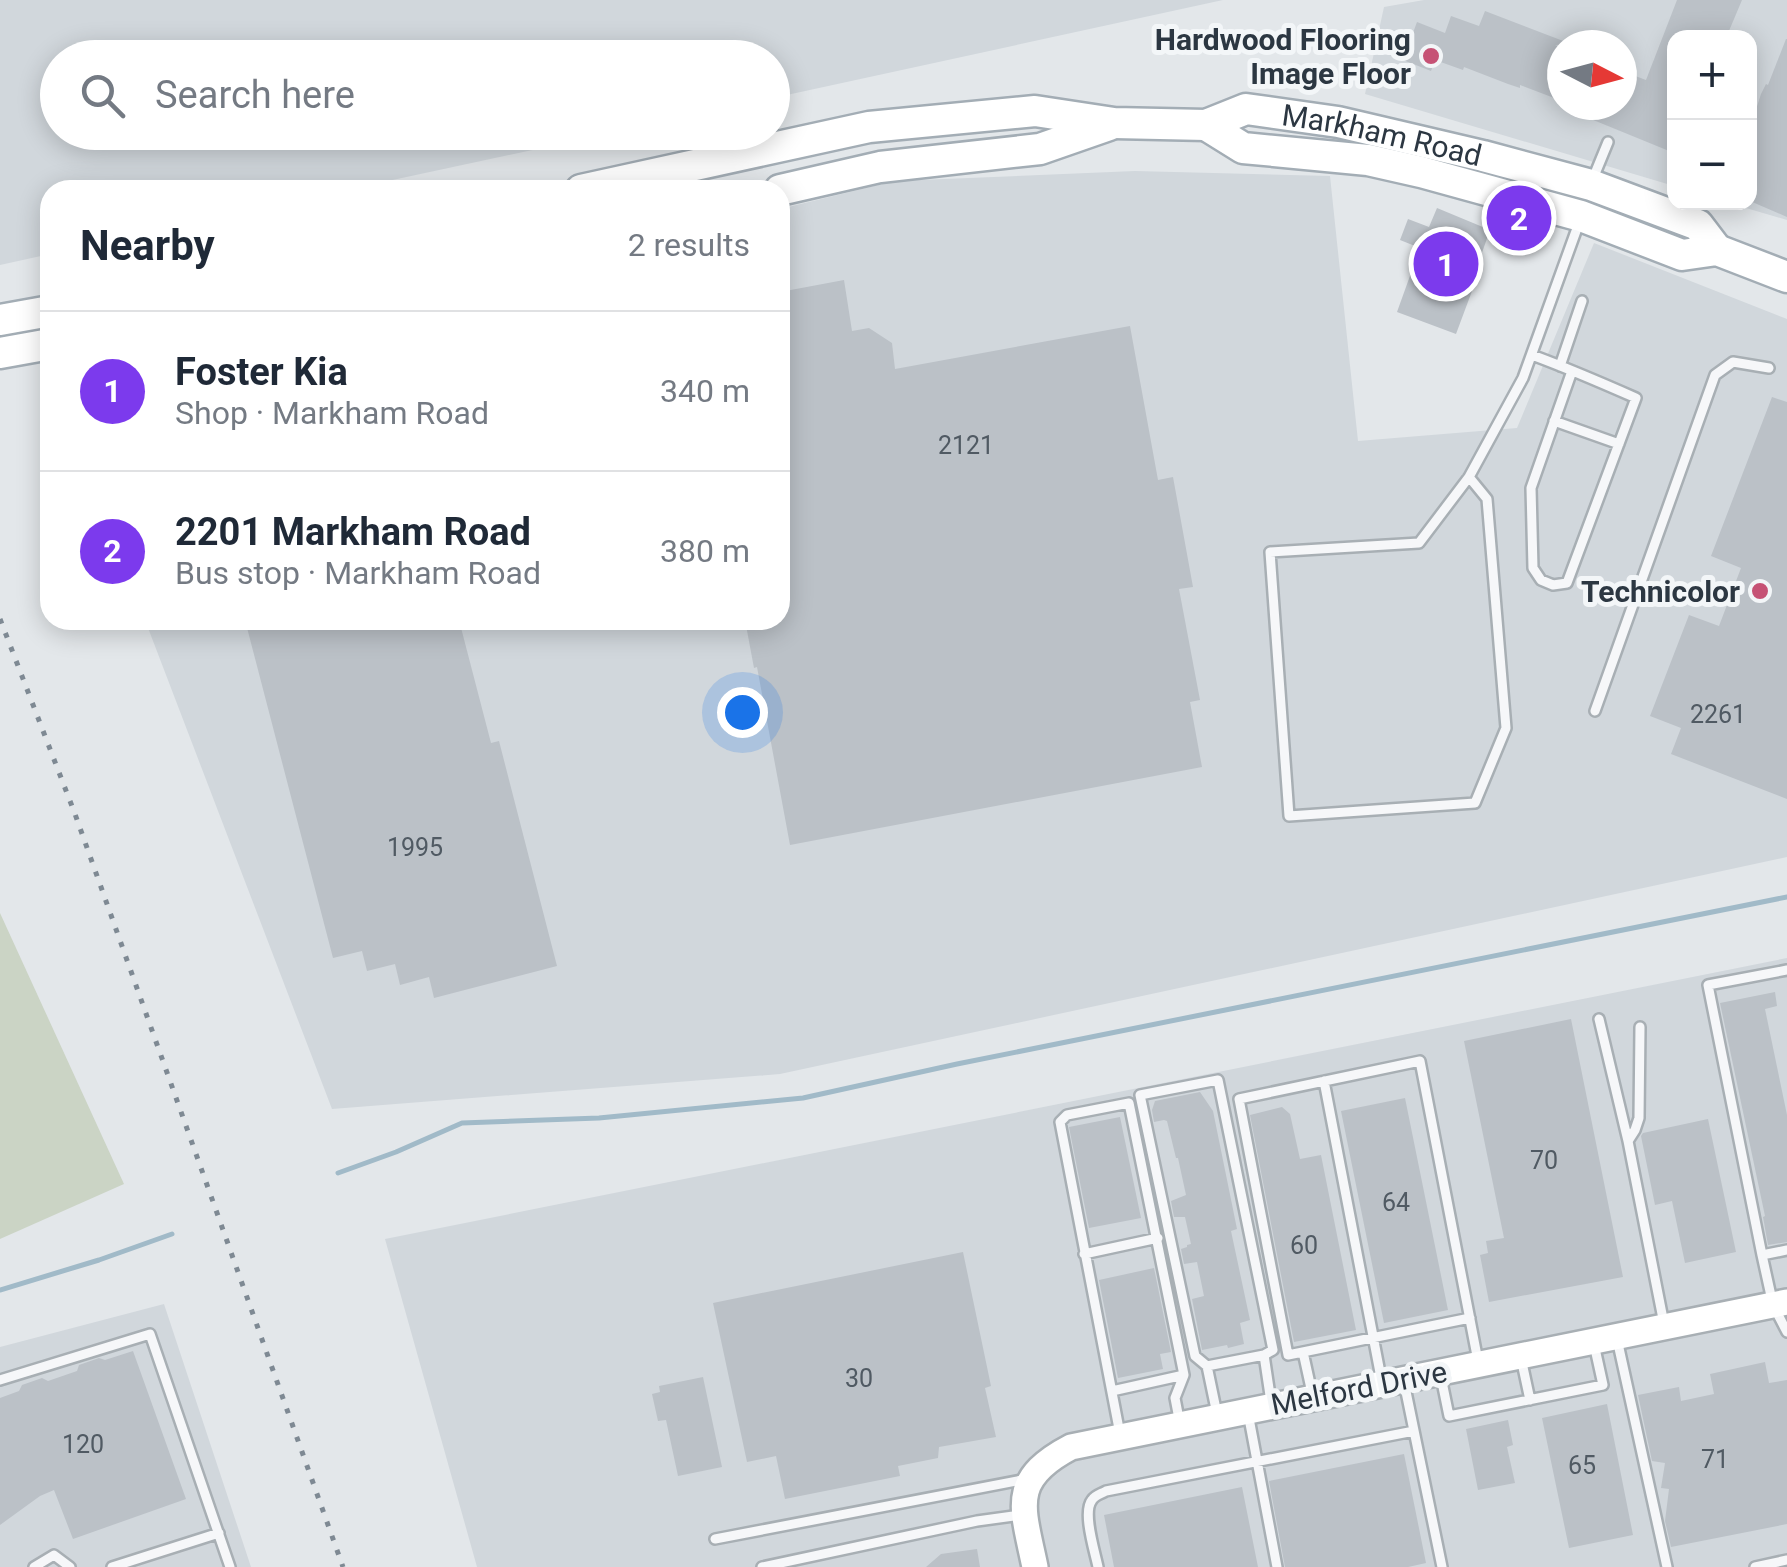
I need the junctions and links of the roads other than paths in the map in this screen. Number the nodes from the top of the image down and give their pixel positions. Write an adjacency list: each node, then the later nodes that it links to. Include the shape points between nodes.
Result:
1 (1114, 123): 2 (main road, Markham Road); 4 (main road, Markham Road, via 1035,111 869,127); 8 (main road, Markham Road, via 1040,148 880,167)
2 (1206, 125): 7 (main road, Markham Road, via 1246,109 1338,122); 9 (main road, Markham Road, via 1243,148 1368,160)
3 (1608, 142): 7 (lane)
4 (790, 144)
5 (763, 150): 6 (main road, Markham Road)
6 (626, 180)
7 (1590, 185): 9 (lane); 10 (main road, Markham Road, via 1698,225)
8 (790, 188)
9 (1581, 216): 10 (main road, Markham Road, via 1682,255); 17 (lane)
10 (1717, 250): 11 (main road, Markham Road)
11 (1787, 277)
12 (1582, 301): 18 (lane)
13 (40, 313): 14 (main road)
14 (4, 319)
15 (40, 346): 16 (main road)
16 (10, 352)
17 (1532, 355): 18 (lane); 23 (lane)
18 (1560, 366): 20 (lane)
19 (1769, 368): 24 (lane, via 1733,362 1715,375)
20 (1572, 371): 21 (lane); 22 (lane, via 1636,398)
21 (1554, 420): 22 (lane); 22 (lane, via 1530,488 1533,568 1552,585 1567,583)
22 (1619, 444)
23 (1469, 477): 23 (lane, via 1419,543 1270,552 1289,816 1475,802 1506,728 1487,499)
24 (1594, 711)
25 (1785, 970): 26 (lane); 34 (lane, via 1708,985)
26 (1787, 986)
27 (1599, 1019): 30 (lane)
28 (1640, 1027): 30 (lane, via 1638,1118)
29 (1324, 1082): 36 (lane, via 1420,1061); 39 (lane); 41 (lane, via 1239,1099 1288,1355)
30 (1628, 1142): 37 (lane)
31 (1158, 1238): 33 (lane); 33 (lane, via 1129,1103 1068,1114 1060,1122); 47 (lane)
32 (1787, 1250): 34 (lane)
33 (1084, 1254): 52 (lane)
34 (1762, 1255): 35 (lane)
35 (1780, 1303): 37 (street, Melford Drive); 38 (lane)
36 (1470, 1318): 39 (lane); 44 (lane)
37 (1665, 1326): 40 (street, Melford Drive)
38 (1787, 1332)
39 (1373, 1338): 41 (lane); 50 (lane)
40 (1605, 1339): 43 (street, Melford Drive); 49 (lane); 51 (lane)
41 (1304, 1352): 53 (lane)
42 (1264, 1355): 45 (lane); 45 (lane, via 1272,1350 1218,1080 1140,1095 1196,1356); 55 (lane)
43 (1520, 1356): 44 (street, Melford Drive); 54 (lane)
44 (1479, 1364): 46 (street, Melford Drive)
45 (1208, 1366): 56 (lane)
46 (1440, 1372): 50 (street, Melford Drive); 54 (lane, via 1449,1416)
47 (1184, 1375): 52 (lane); 57 (lane, via 1175,1398)
48 (0, 1380): 63 (lane, via 150,1334)
49 (1626, 1380): 51 (lane); 75 (lane)
50 (1393, 1381): 53 (street, Melford Drive); 58 (lane)
51 (1603, 1385): 54 (lane)
52 (1112, 1390): 59 (lane)
53 (1312, 1398): 55 (street, Melford Drive)
54 (1530, 1400)
55 (1259, 1408): 56 (street, Melford Drive); 60 (lane)
56 (1217, 1417): 57 (street, Melford Drive)
57 (1180, 1424): 59 (street, Melford Drive)
58 (1414, 1431): 60 (lane); 74 (lane)
59 (1120, 1436): 61 (street, Melford Drive, via 1071,1447)
60 (1256, 1462): 72 (lane, via 1094,1496 1088,1514); 73 (lane)
61 (1034, 1477): 62 (street); 64 (lane)
62 (1024, 1515): 70 (lane); 71 (street)
63 (218, 1533): 68 (lane); 69 (lane)
64 (715, 1539)
65 (1787, 1560): 76 (lane)
66 (34, 1567): 67 (lane, via 54,1555)
67 (70, 1567)
68 (112, 1567)
69 (230, 1567)
70 (762, 1567)
71 (1035, 1567)
72 (1098, 1567)
73 (1276, 1567)
74 (1442, 1567)
75 (1667, 1567)
76 (1756, 1567)

